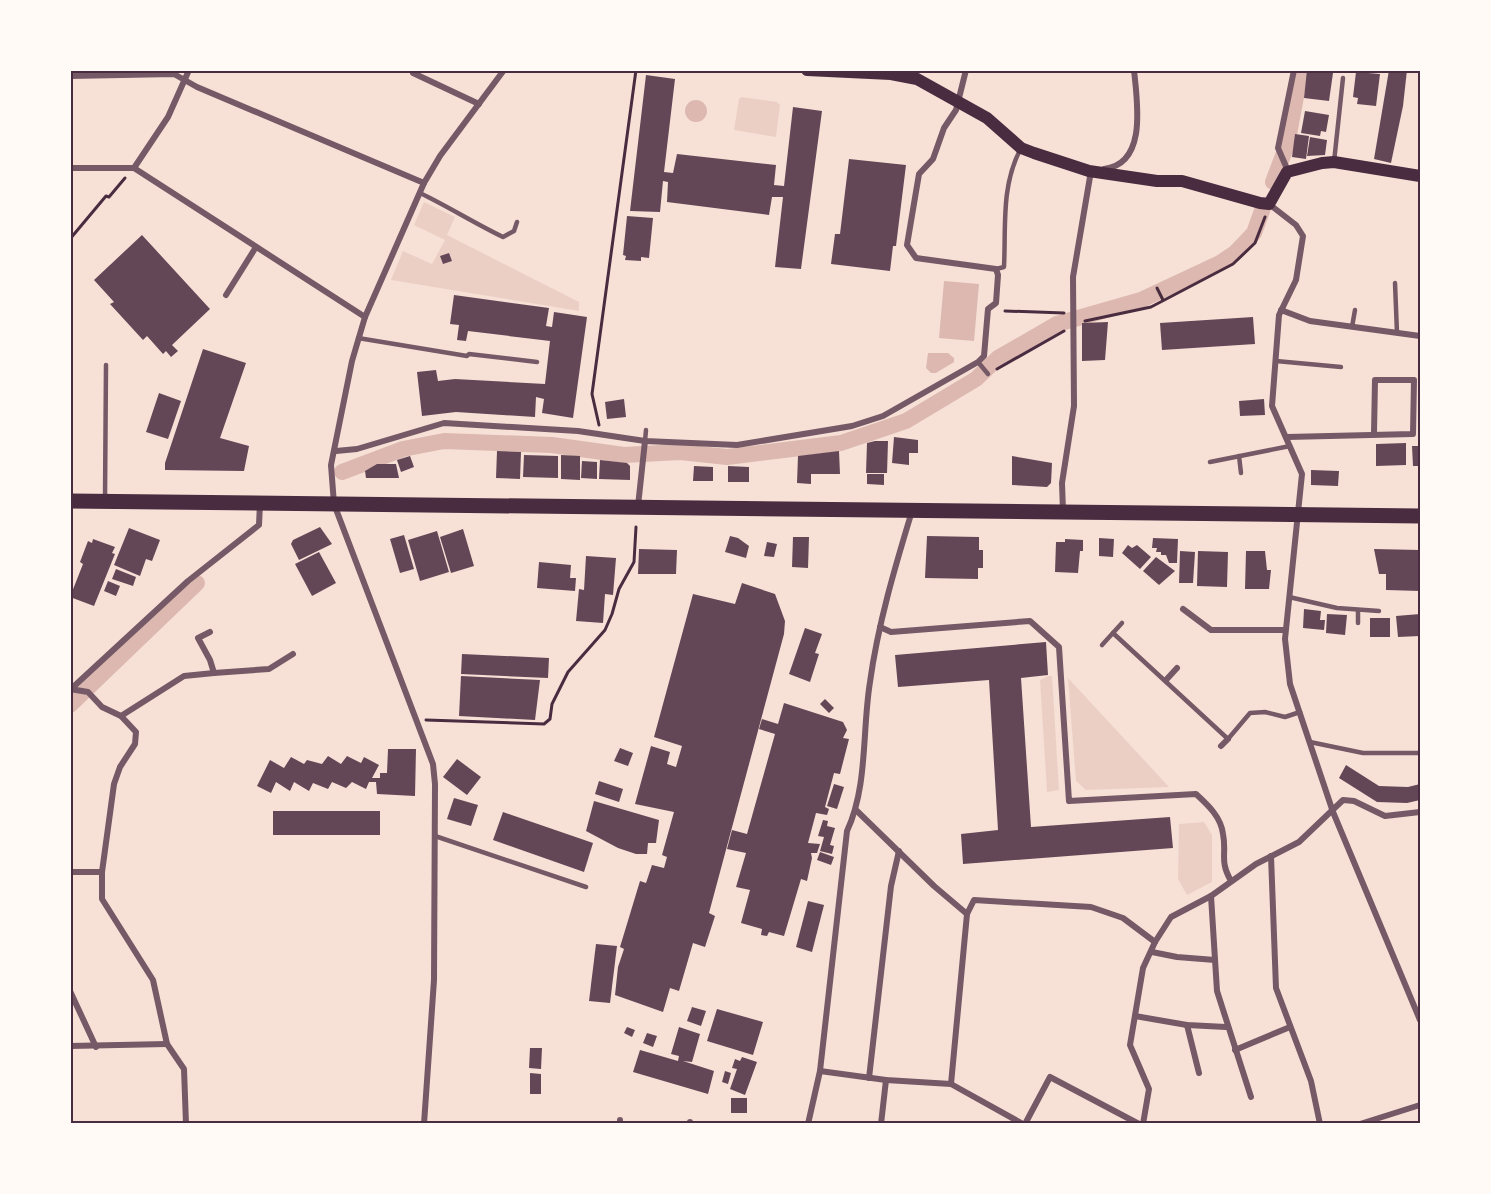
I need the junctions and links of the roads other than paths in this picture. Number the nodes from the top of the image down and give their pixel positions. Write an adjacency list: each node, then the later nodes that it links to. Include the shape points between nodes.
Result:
1 (189, 70): 10 (street)
2 (414, 70): 13 (street, via 413,74)
3 (504, 70): 13 (street)
4 (807, 70): 8 (main road)
5 (966, 70): 12 (street)
6 (1134, 70): 19 (street, via 1134,143 1125,161 1114,168)
7 (1294, 70): 18 (street, via 1280,151)
8 (866, 71): 12 (main road, via 917,79)
9 (70, 76): 10 (street, via 174,74)
10 (184, 78): 17 (street, via 168,117); 21 (street, via 197,87)
11 (1343, 78): 15 (lane)
12 (957, 102): 14 (main road, via 987,118); 26 (street, via 933,159 919,174 907,244 916,258)
13 (479, 104): 21 (street)
14 (1021, 148): 19 (main road); 26 (lane, via 1007,186 1004,267)
15 (1334, 162): 18 (main road); 20 (main road)
16 (70, 168): 17 (street)
17 (134, 168): 25 (street)
18 (1287, 168): 23 (main road)
19 (1089, 171): 23 (main road, via 1182,181); 57 (street, via 1073,277 1074,406 1062,483)
20 (1420, 176)
21 (424, 183): 22 (street)
22 (420, 193): 24 (lane, via 503,237 514,231); 31 (street)
23 (1269, 204): 29 (street, via 1296,225 1303,236 1300,265)
24 (517, 222)
25 (256, 247): 28 (street); 31 (street)
26 (996, 269): 38 (street, via 996,303 988,309 984,357)
27 (1395, 283): 33 (lane)
28 (226, 295)
29 (1281, 310): 32 (street, via 1310,321); 36 (street)
30 (1355, 310): 32 (lane)
31 (365, 317): 35 (street)
32 (1353, 327): 33 (street)
33 (1397, 333): 34 (street)
34 (1420, 336)
35 (358, 338): 37 (lane, via 467,356); 47 (street)
36 (1276, 361): 40 (lane); 44 (street, via 1272,406)
37 (537, 362)
38 (978, 362): 41 (lane); 45 (street, via 883,416 852,426 737,445)
39 (106, 365): 52 (lane)
40 (1341, 367)
41 (988, 374)
42 (646, 430): 45 (lane)
43 (1374, 434): 43 (street, via 1375,380 1414,380 1413,434); 44 (street)
44 (1287, 436): 46 (street)
45 (644, 442): 47 (street, via 578,431 444,423 357,449); 55 (street)
46 (1291, 445): 48 (lane); 58 (street, via 1302,474)
47 (336, 451): 54 (street, via 331,465)
48 (1239, 456): 49 (lane); 50 (lane)
49 (1210, 462)
50 (1241, 473)
51 (70, 501): 52 (main road)
52 (105, 501): 53 (main road)
53 (260, 503): 54 (main road); 77 (street, via 259,525 188,581)
54 (334, 504): 55 (main road); 87 (street, via 433,764)
55 (638, 506): 56 (main road)
56 (912, 511): 57 (main road); 66 (street)
57 (1063, 512): 58 (main road)
58 (1298, 515): 59 (main road); 60 (street)
59 (1420, 516)
60 (1288, 597): 62 (lane); 67 (street)
61 (1183, 609): 67 (street, via 1211,630)
62 (1359, 611): 63 (lane); 65 (lane)
63 (1379, 611)
64 (1122, 623): 69 (lane)
65 (1358, 623)
66 (880, 627): 84 (street, via 869,683); 92 (street, via 891,632 1030,621 1059,646 1069,801 1196,794 1212,808 1223,833 1222,866)
67 (1286, 630): 78 (street, via 1290,684)
68 (210, 632): 74 (street, via 198,638)
69 (1113, 633): 70 (lane); 76 (lane)
70 (1102, 645)
71 (292, 654): 72 (street)
72 (273, 666): 74 (street); 75 (street)
73 (1177, 668): 76 (street)
74 (214, 673): 79 (street, via 184,676)
75 (277, 674)
76 (1166, 680): 80 (lane)
77 (71, 689): 79 (street, via 88,692 102,707)
78 (1300, 712): 80 (lane, via 1285,717 1250,713); 81 (street)
79 (121, 716): 91 (street, via 136,732 135,744 120,766 114,784)
80 (1227, 738): 82 (street)
81 (1310, 742): 83 (lane, via 1363,753); 85 (street)
82 (1221, 746)
83 (1420, 753)
84 (857, 811): 88 (street); 109 (street, via 847,831)
85 (1333, 812): 86 (street, via 1347,799 1385,816); 89 (street, via 1299,842); 101 (street)
86 (1420, 812)
87 (435, 836): 93 (lane); 117 (street, via 434,980)
88 (899, 851): 95 (street); 111 (street, via 891,886)
89 (1271, 856): 92 (street); 104 (street, via 1276,988)
90 (70, 872): 91 (street)
91 (102, 872): 105 (street, via 102,899 153,980)
92 (1231, 881): 94 (street)
93 (586, 887)
94 (1211, 896): 96 (street, via 1171,917); 98 (street)
95 (967, 914): 96 (street, via 974,900 1091,907 1123,918); 113 (street)
96 (1155, 942): 97 (street)
97 (1152, 952): 98 (street); 100 (street, via 1143,968)
98 (1215, 960): 103 (street, via 1217,991)
99 (70, 991): 107 (street)
100 (1135, 1016): 102 (street); 121 (street, via 1130,1045 1149,1089)
101 (1420, 1020)
102 (1187, 1025): 103 (street); 110 (street)
103 (1227, 1027): 108 (street)
104 (1290, 1027): 108 (street); 122 (street, via 1311,1081)
105 (167, 1044): 107 (street); 116 (street, via 184,1069)
106 (70, 1046): 107 (street)
107 (96, 1047)
108 (1235, 1050): 114 (street)
109 (820, 1071): 111 (street); 118 (street)
110 (1199, 1073)
111 (869, 1078): 112 (street)
112 (886, 1080): 113 (street); 119 (street)
113 (951, 1084): 120 (street)
114 (1251, 1097)
115 (1420, 1105): 123 (street)
116 (186, 1124)
117 (424, 1124)
118 (808, 1124)
119 (881, 1124)
120 (1024, 1124): 121 (street, via 1050,1077)
121 (1141, 1124)
122 (1320, 1124)
123 (1360, 1124)

